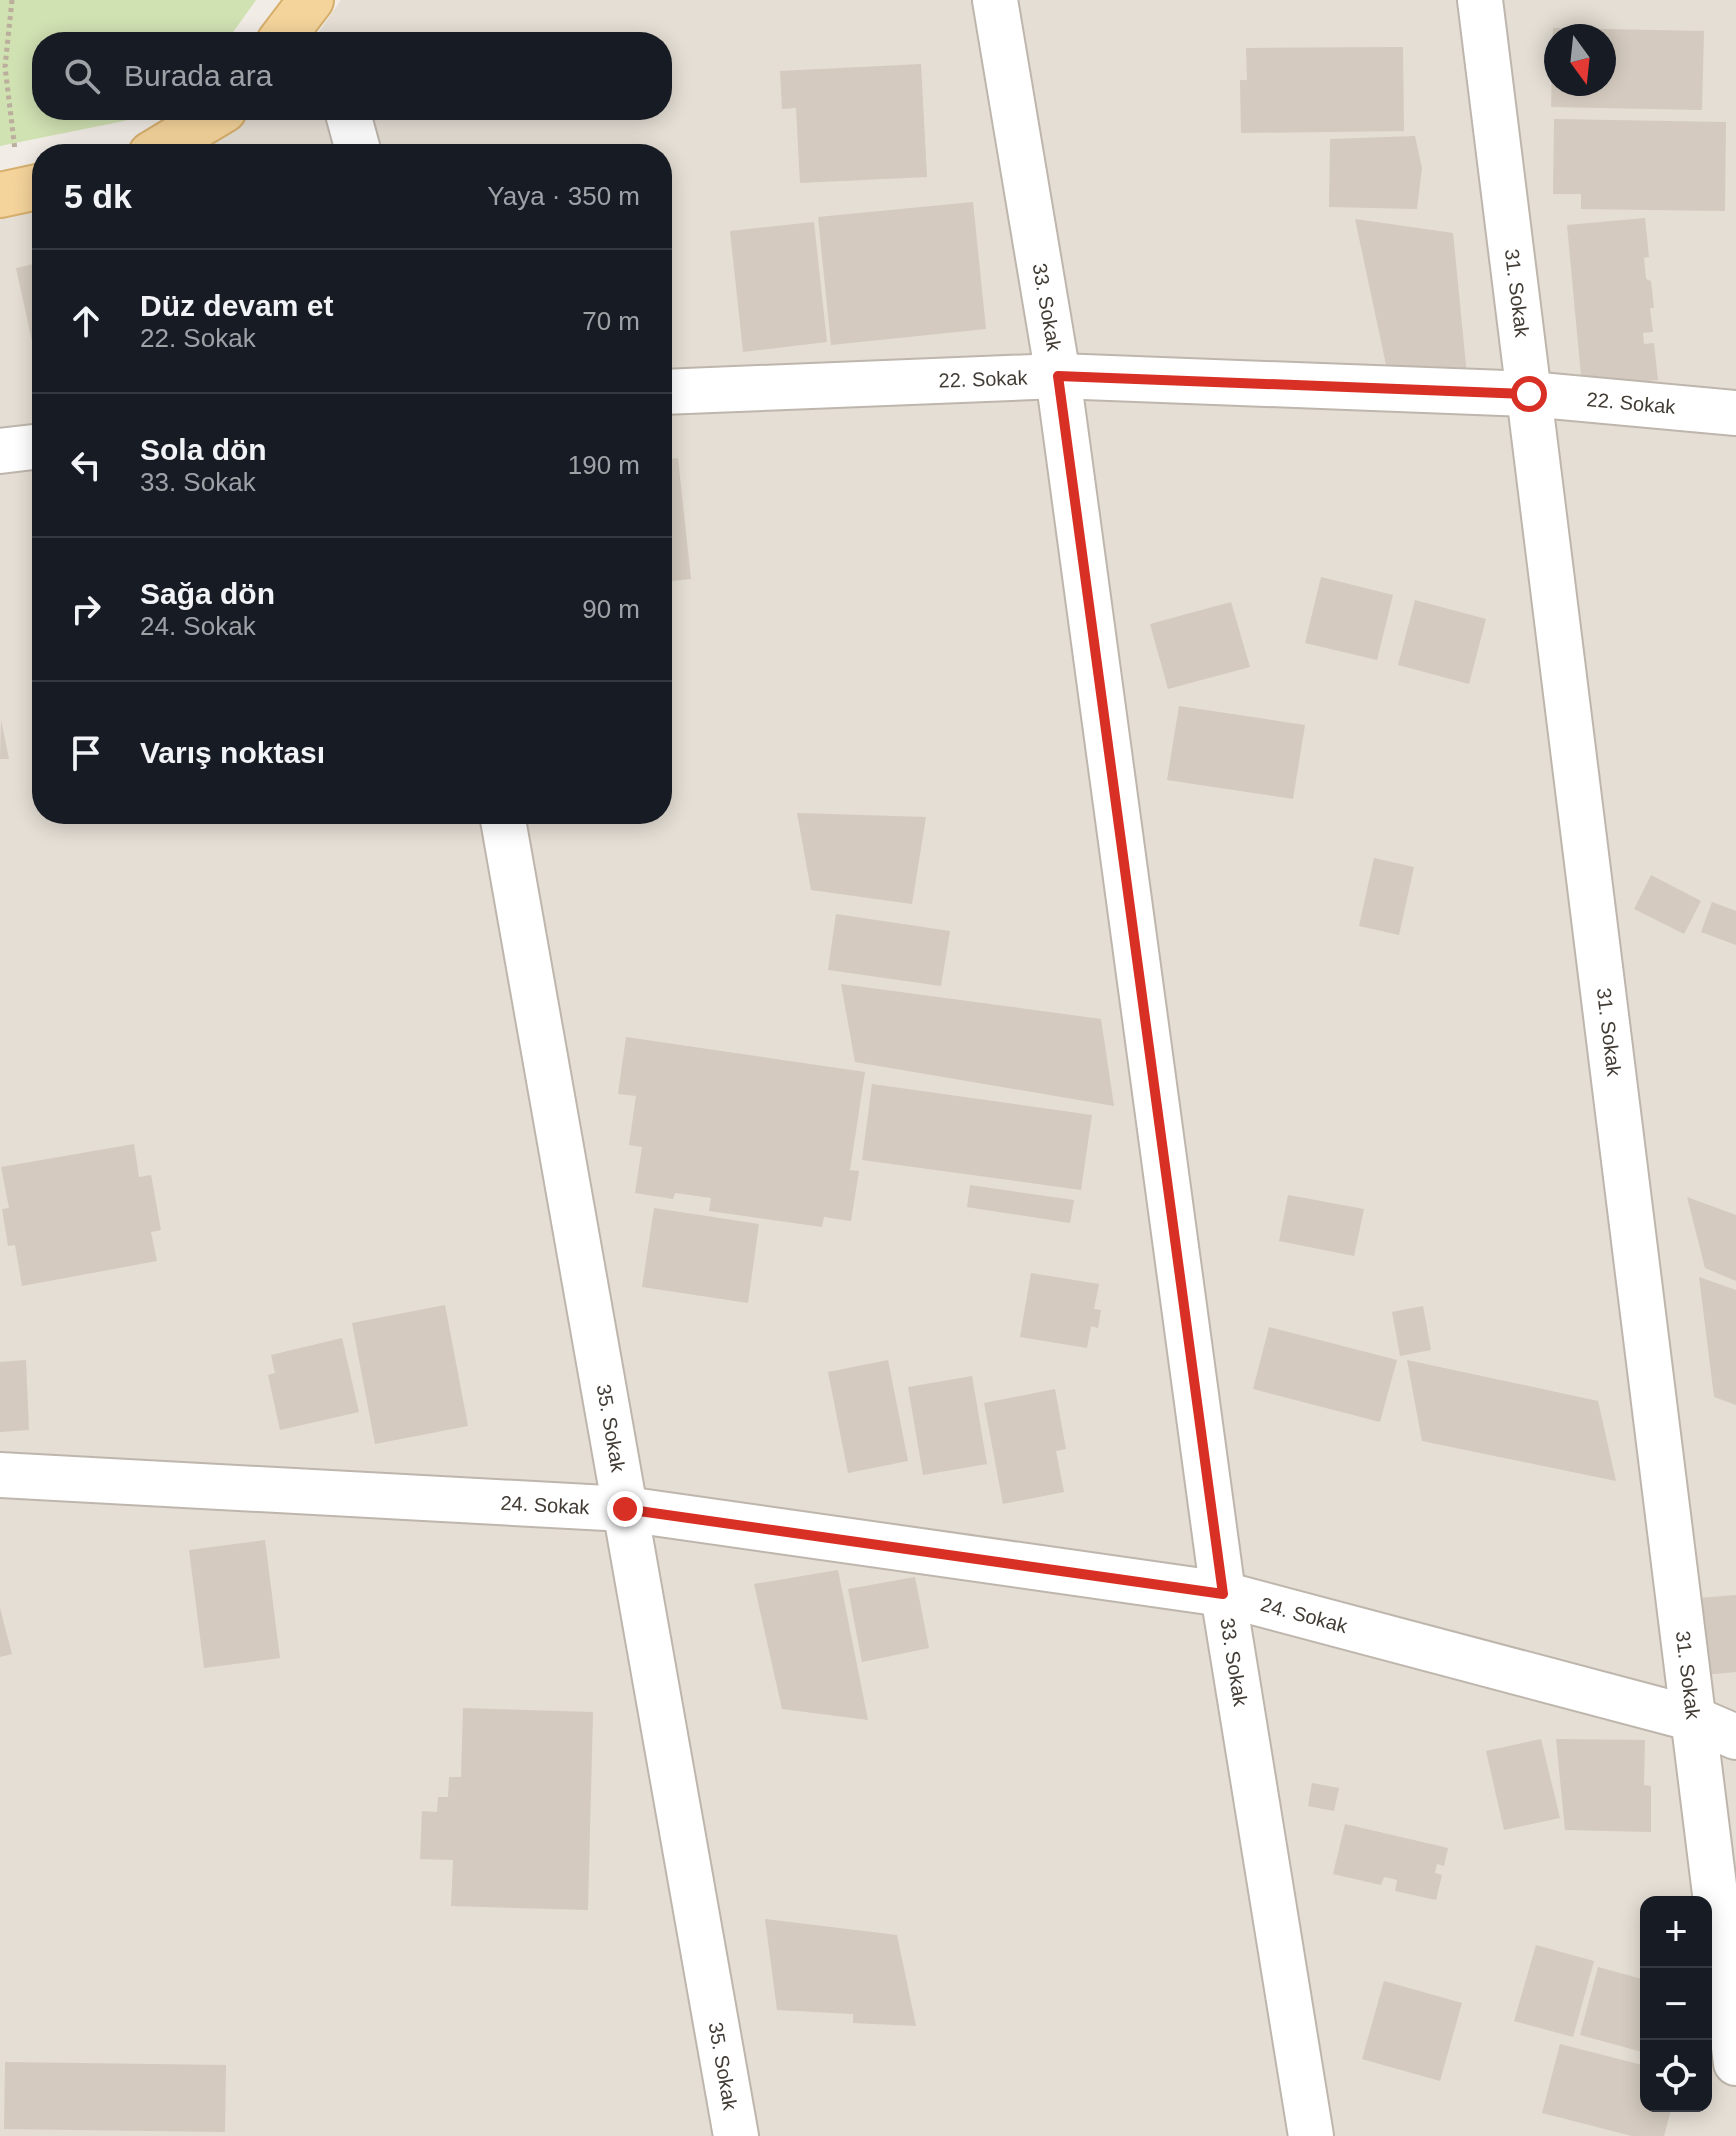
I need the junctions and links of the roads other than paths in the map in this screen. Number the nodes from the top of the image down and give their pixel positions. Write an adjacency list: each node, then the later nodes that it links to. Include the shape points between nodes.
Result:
1 (995, 0): 7 (street, 33. Sokak)
2 (1480, 0): 9 (street, 31. Sokak)
3 (207, 120): 5 (main road)
4 (350, 120): 6 (street)
5 (168, 144)
6 (356, 144)
7 (1058, 376): 8 (street, 22. Sokak); 9 (street, 22. Sokak); 16 (street, 33. Sokak)
8 (672, 392)
9 (1529, 394): 10 (street, 22. Sokak); 17 (street, 31. Sokak)
10 (1736, 413)
11 (32, 447): 12 (street)
12 (0, 451)
13 (504, 824): 15 (street, 35. Sokak)
14 (0, 1475): 15 (street, 24. Sokak)
15 (625, 1509): 16 (street, 24. Sokak); 20 (street, 35. Sokak)
16 (1223, 1594): 17 (street, 24. Sokak); 21 (street, 33. Sokak)
17 (1694, 1719): 18 (street, 24. Sokak); 19 (street, 31. Sokak)
18 (1736, 1737)
19 (1736, 2063)
20 (736, 2136)
21 (1311, 2136)

